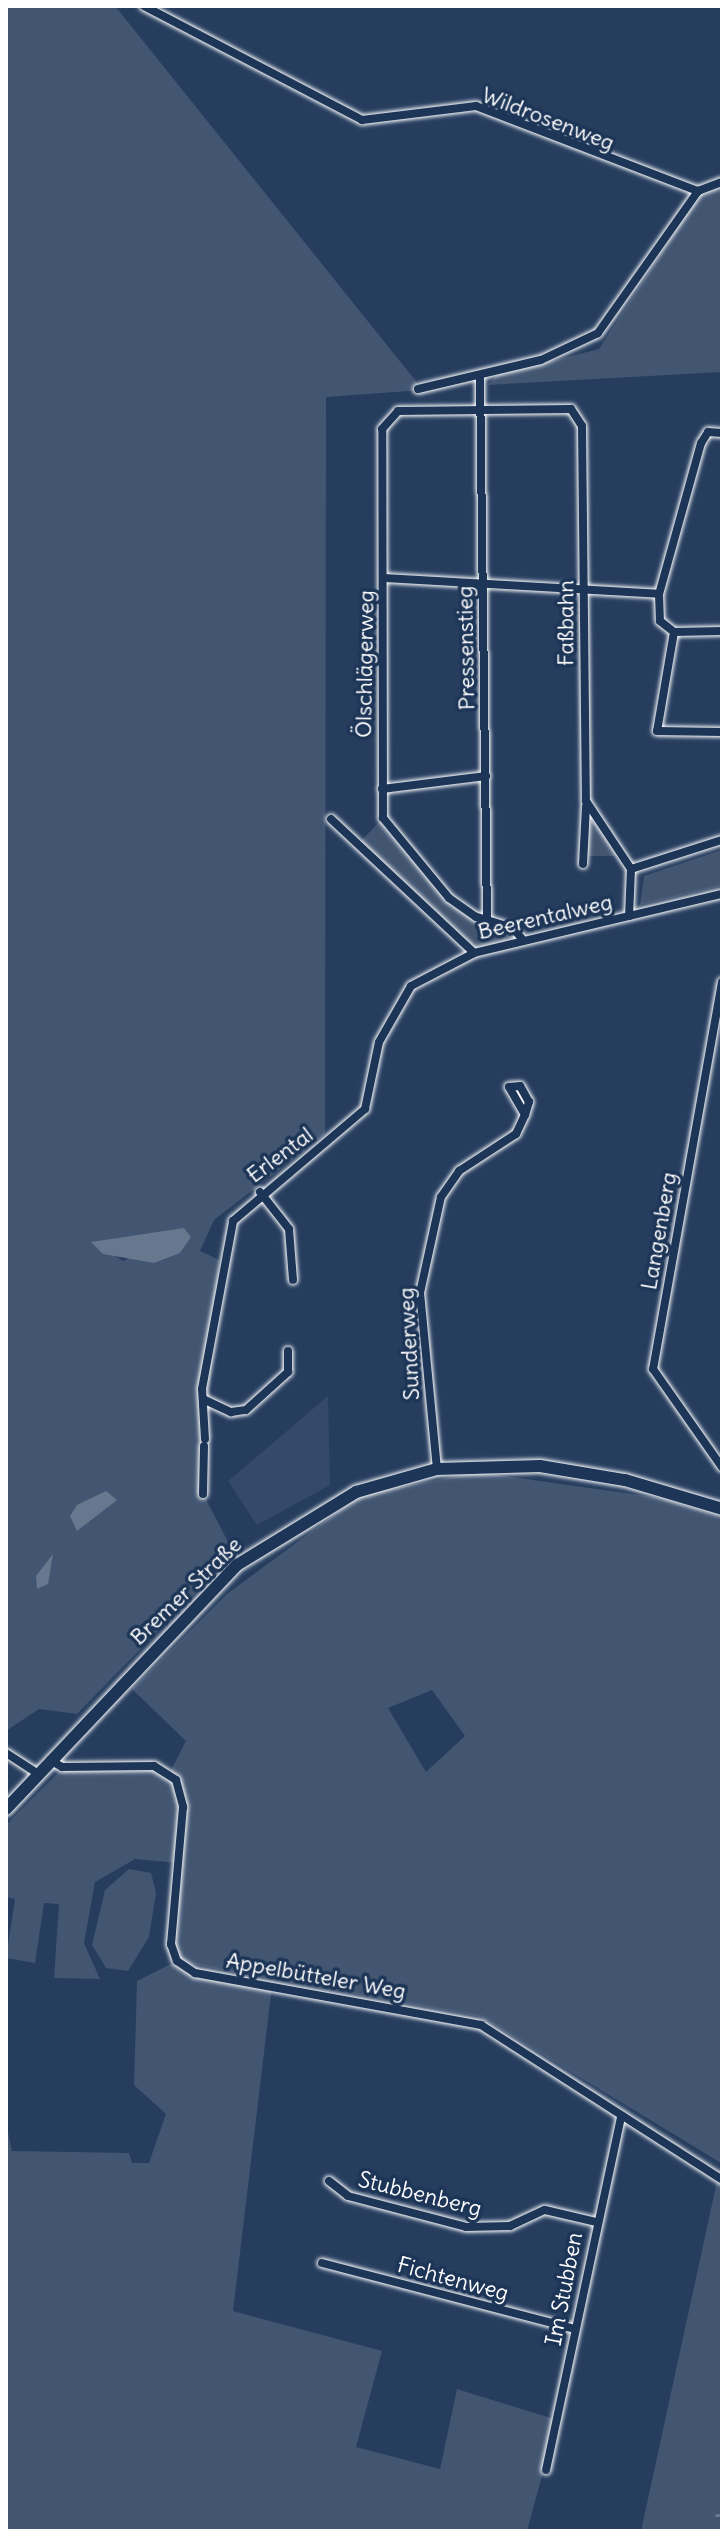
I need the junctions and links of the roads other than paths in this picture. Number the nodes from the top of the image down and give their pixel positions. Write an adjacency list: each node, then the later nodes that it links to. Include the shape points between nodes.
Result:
1 (144, 6): 3 (street, Wildrosenweg, via 362,120 476,106)
2 (722, 182): 3 (street)
3 (698, 191): 4 (street, via 598,333 541,360)
4 (480, 375): 5 (street); 6 (street, Pressenstieg)
5 (418, 389)
6 (481, 408): 8 (street, Ölschlägerweg, via 387,415); 9 (street, Pressenstieg); 10 (street, Faßbahn, via 571,409 582,426)
7 (722, 433): 11 (street, via 708,432 701,443)
8 (384, 578): 9 (street); 16 (street, Ölschlägerweg)
9 (483, 585): 10 (street); 15 (street, Pressenstieg)
10 (584, 592): 11 (street); 17 (street, Faßbahn)
11 (659, 594): 13 (street, via 660,621)
12 (722, 631): 13 (street)
13 (674, 632): 14 (street, via 657,731)
14 (722, 732)
15 (486, 776): 16 (street); 24 (street, Pressenstieg)
16 (382, 789): 24 (street, Ölschlägerweg, via 391,833 449,898)
17 (586, 801): 20 (street, Faßbahn); 21 (street)
18 (331, 819): 26 (street, Beerentalweg)
19 (722, 840): 21 (street)
20 (583, 864)
21 (631, 869): 23 (street)
22 (722, 894): 23 (street, Beerentalweg)
23 (629, 916): 25 (street, Beerentalweg)
24 (487, 921): 25 (street, Ölschlägerweg, via 513,928)
25 (523, 940): 26 (street, Beerentalweg)
26 (474, 953): 29 (street, Erlental, via 411,986 379,1042 365,1109)
27 (722, 982): 33 (street, Langenberg, via 653,1369)
28 (525, 1115): 34 (street, Sunderweg, via 516,1134 459,1171 441,1197 420,1293)
29 (260, 1192): 30 (street, via 289,1229); 32 (street, Erlental, via 228,1233)
30 (293, 1280)
31 (288, 1351): 32 (street, via 288,1372 246,1410)
32 (205, 1400): 35 (street, Erlental)
33 (722, 1467)
34 (437, 1469): 36 (main road, Bremer Straße, via 554,1468); 38 (main road, Bremer Straße, via 323,1508 237,1565)
35 (203, 1494)
36 (721, 1505)
37 (6, 1753): 39 (street)
38 (50, 1760): 39 (main road, Bremer Straße); 41 (street, Appelbütteler Weg, via 62,1767 154,1766 176,1780 183,1807 171,1944 177,1961 195,1973 481,2025)
39 (38, 1774): 40 (main road, Bremer Straße)
40 (6, 1809)
41 (621, 2116): 42 (street, Appelbütteler Weg); 44 (street, Im Stubben)
42 (722, 2180)
43 (329, 2181): 44 (street, Stubbenberg, via 348,2196 466,2227 510,2226 545,2210)
44 (596, 2222): 46 (street, Im Stubben)
45 (322, 2263): 46 (street, Fichtenweg)
46 (575, 2329): 47 (street, Im Stubben)
47 (546, 2470)

